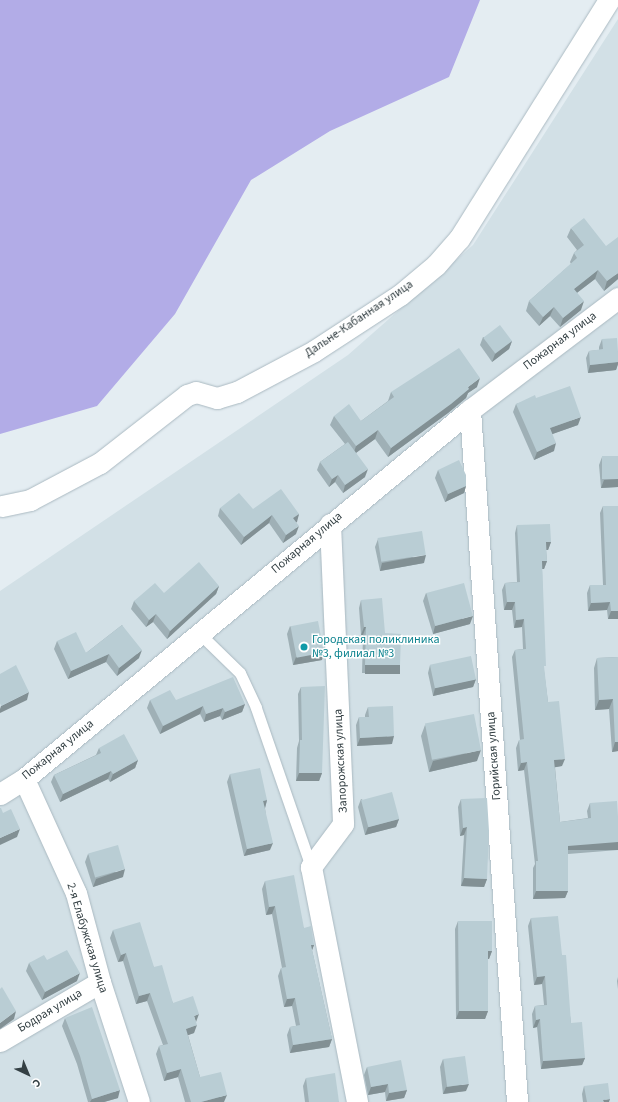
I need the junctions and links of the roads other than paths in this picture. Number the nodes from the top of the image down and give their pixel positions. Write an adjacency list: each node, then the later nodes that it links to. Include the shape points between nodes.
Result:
1 (609, 0): 4 (street, Дальне-Кабанная улица, via 459,239 436,265 400,295 314,351 237,392 217,398 196,392 187,395 100,464 30,500)
2 (618, 298): 3 (street, Пожарная улица)
3 (470, 410): 5 (street, Пожарная улица); 14 (street, Горийская улица)
4 (2, 506)
5 (330, 524): 6 (street, Пожарная улица); 9 (street, Запорожская улица, via 343,824)
6 (199, 633): 7 (street, Пожарная улица); 9 (lane, via 240,673 256,708)
7 (24, 779): 8 (street, Пожарная улица); 10 (street, 2-я Елабужская улица, via 76,893)
8 (0, 794)
9 (311, 867): 13 (street)
10 (100, 982): 11 (street, Бодрая улица); 12 (street, 2-я Елабужская улица)
11 (0, 1041)
12 (139, 1102)
13 (358, 1102)
14 (517, 1102)

